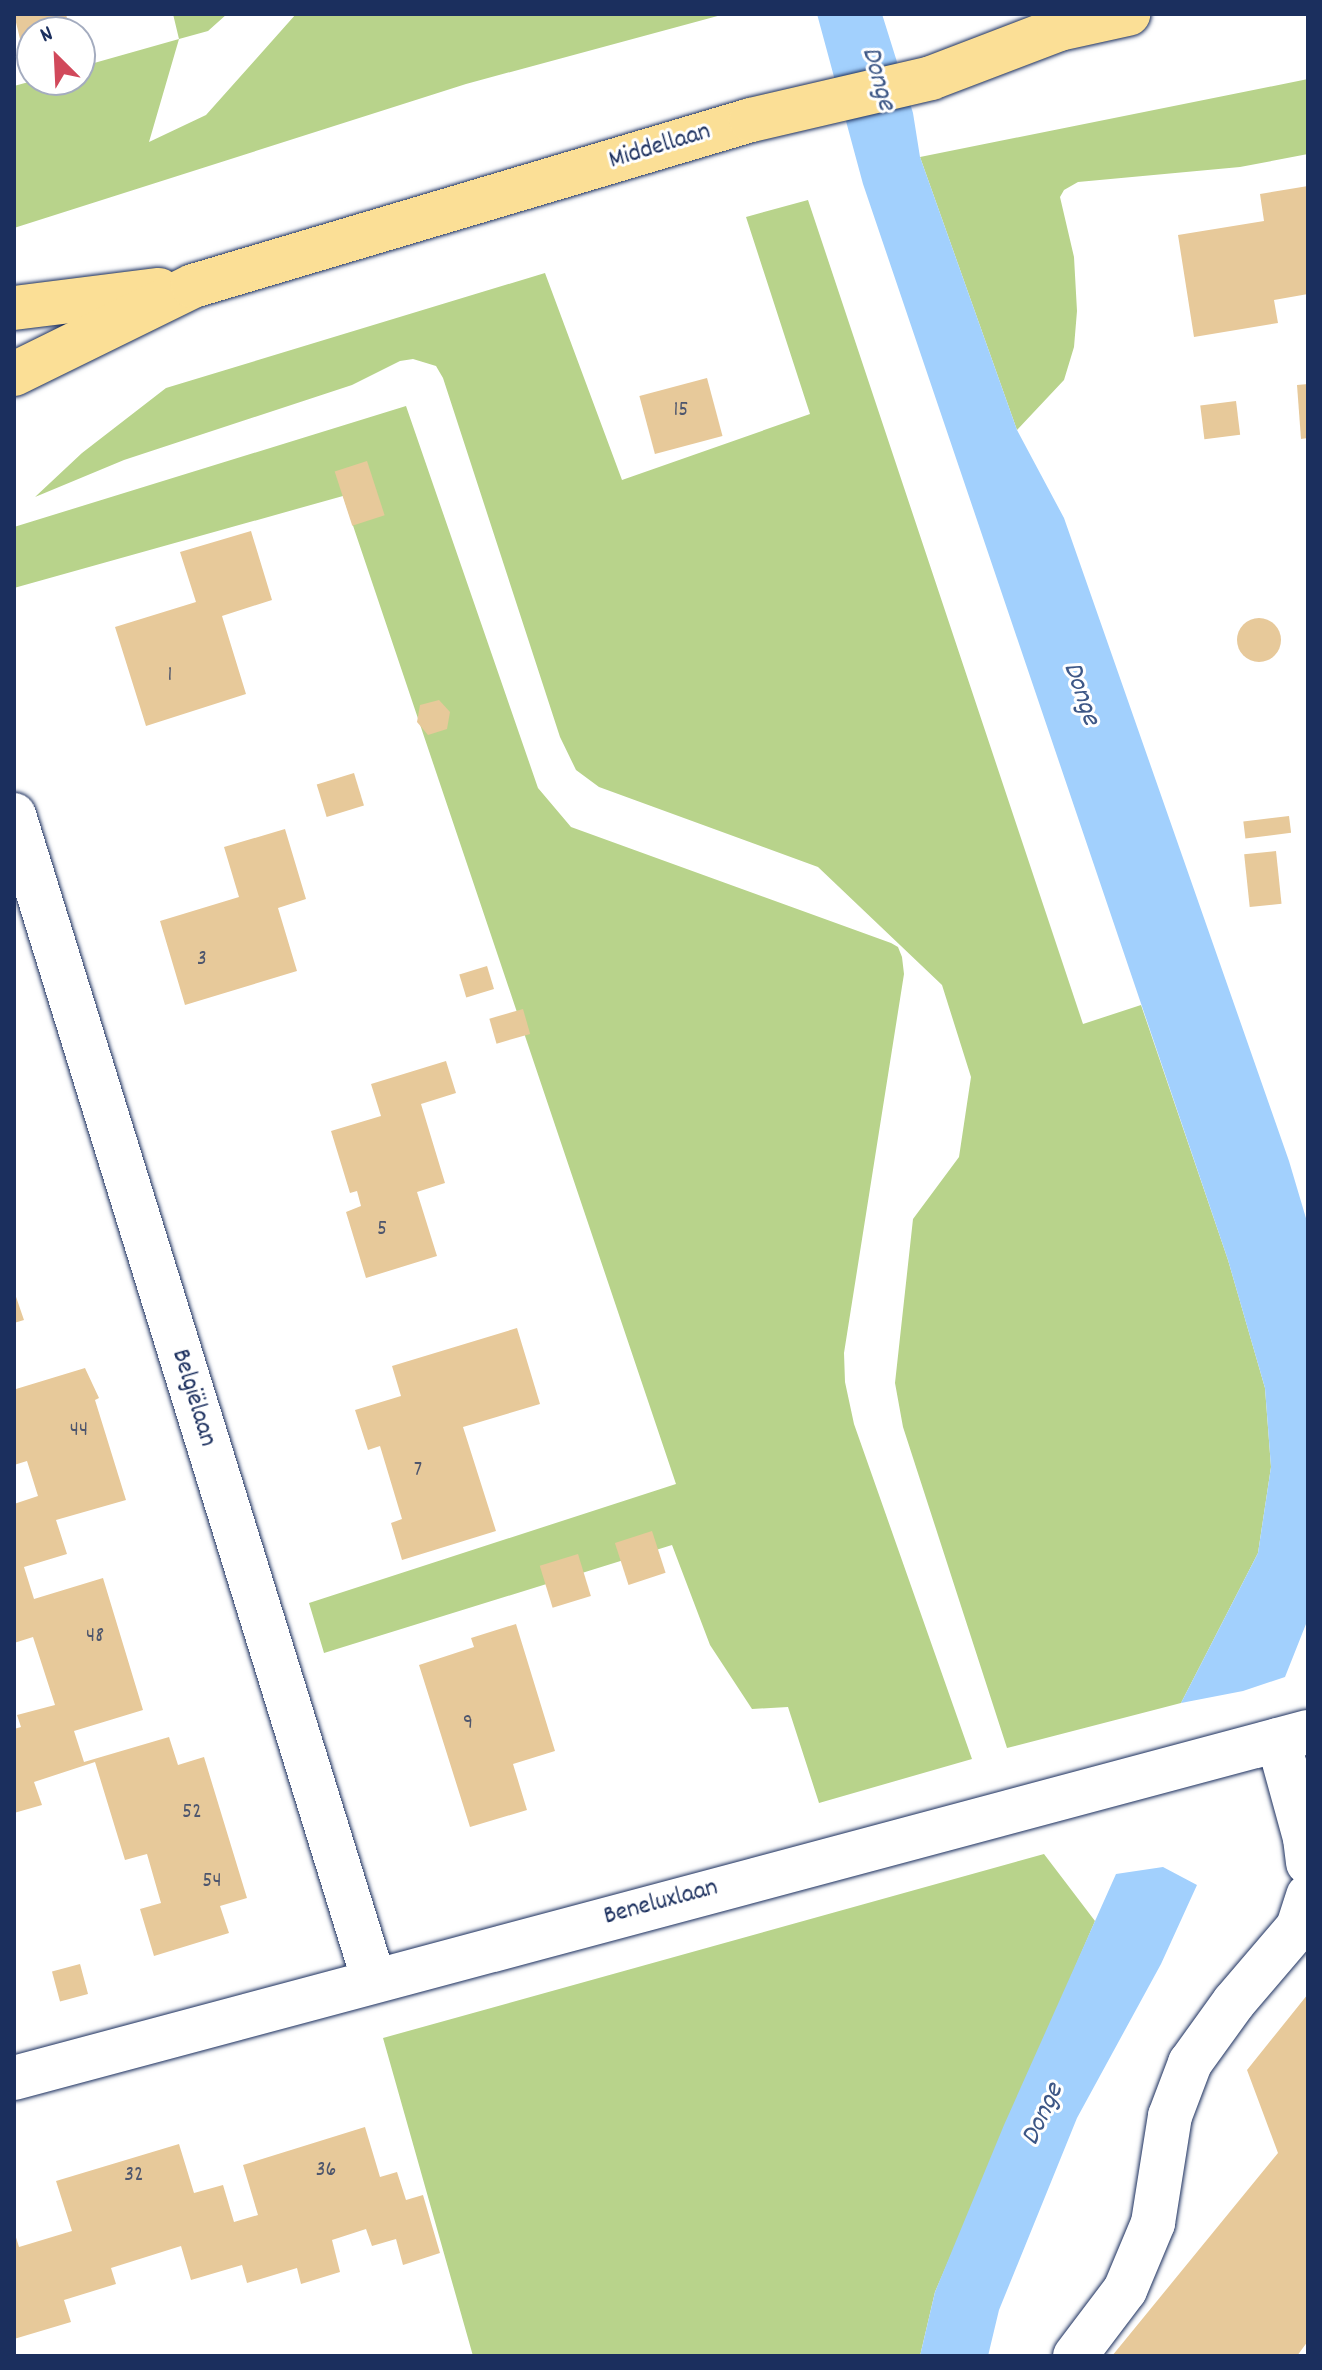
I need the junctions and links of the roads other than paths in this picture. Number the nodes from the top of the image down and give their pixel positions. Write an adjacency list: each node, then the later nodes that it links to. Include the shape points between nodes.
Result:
1 (1128, 14): 2 (main road, Middellaan, via 1059,29 931,78 751,120)
2 (193, 286): 3 (main road, Middellaan); 4 (main road, Middellaan)
3 (14, 308)
4 (14, 374)
5 (14, 815): 9 (street, Belgiëlaan)
6 (1293, 1736): 7 (street); 9 (street, Beneluxlaan)
7 (1308, 1863)
8 (1308, 1896): 11 (street, via 1298,1927 1190,2063 1170,2116 1153,2223 1125,2290)
9 (374, 1981): 10 (street, Beneluxlaan)
10 (14, 2078)
11 (1075, 2356)

